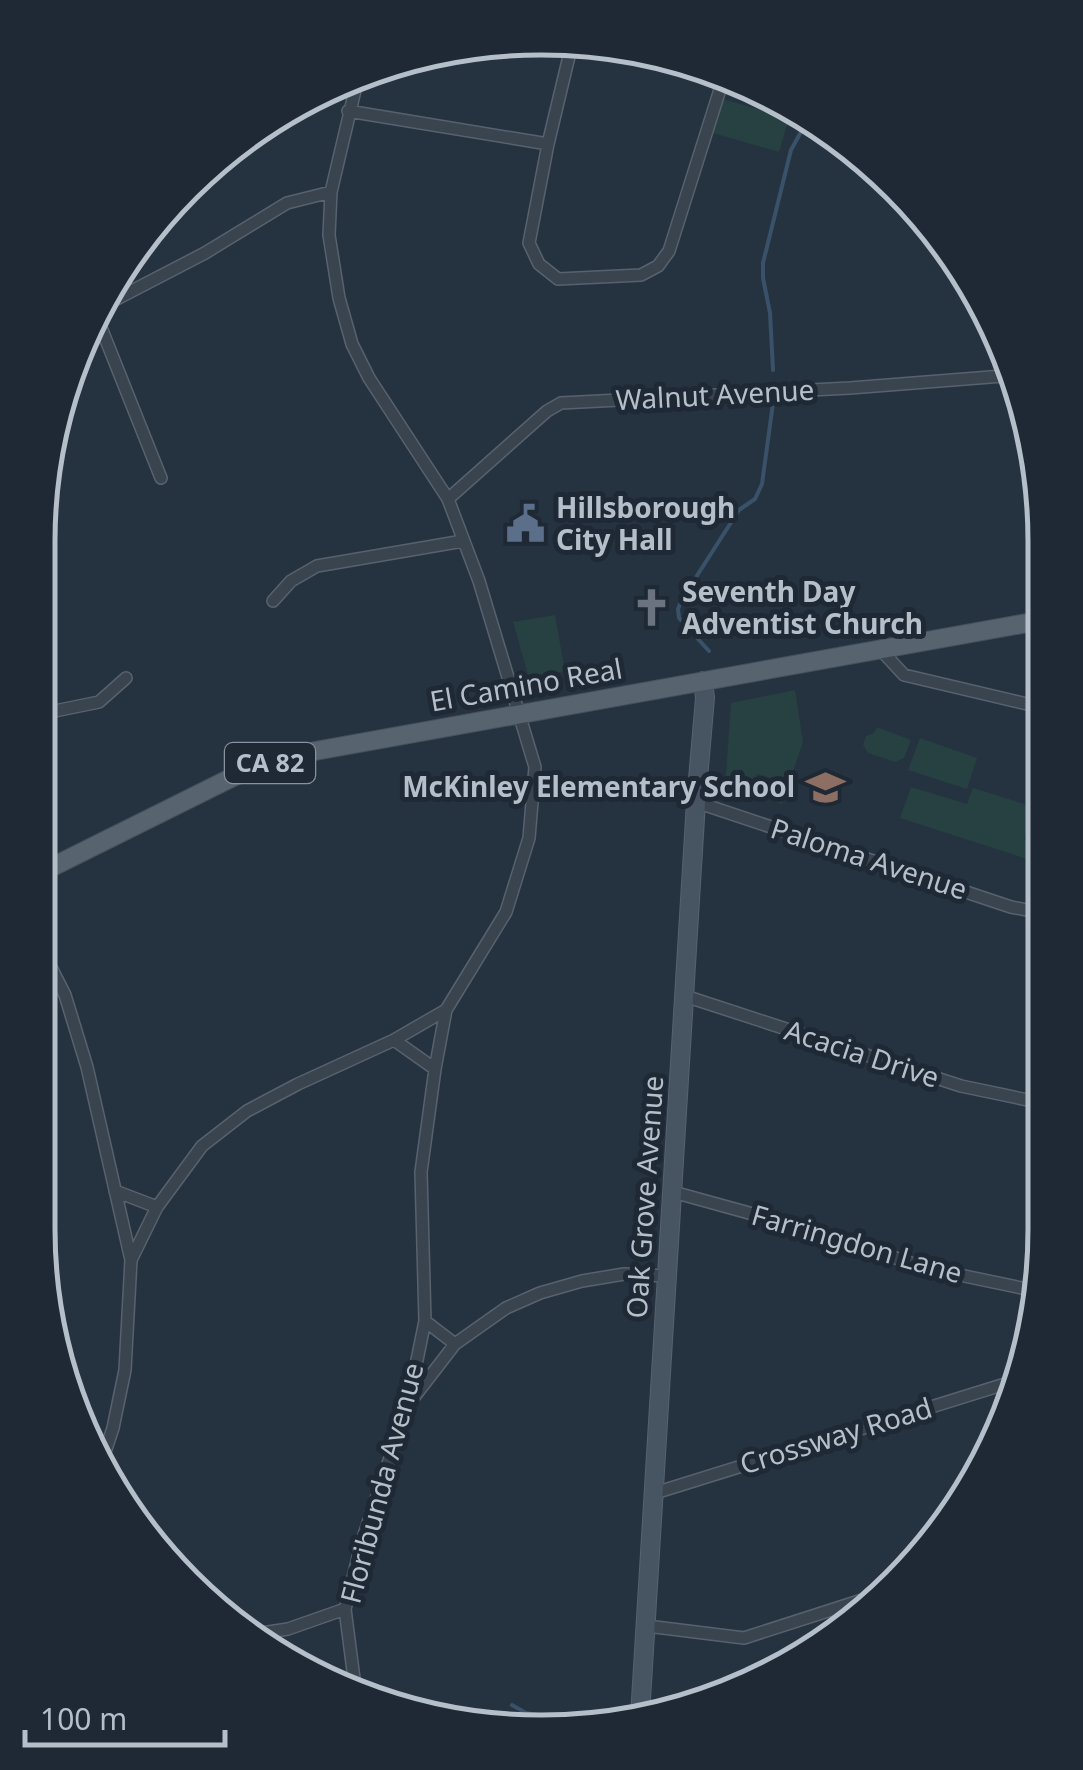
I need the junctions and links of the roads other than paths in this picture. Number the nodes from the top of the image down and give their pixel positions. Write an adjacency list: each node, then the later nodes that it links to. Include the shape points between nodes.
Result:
1 (569, 56): 5 (street)
2 (720, 89): 5 (street, via 669,251 641,275 558,279 539,264 530,243)
3 (354, 93): 4 (street, Floribunda Avenue)
4 (348, 112): 5 (street); 6 (street, Floribunda Avenue)
5 (548, 144)
6 (331, 192): 7 (street, via 287,203); 11 (street, Floribunda Avenue, via 330,235 352,344)
7 (120, 297)
8 (103, 331): 10 (street)
9 (999, 375): 11 (street, Walnut Avenue, via 561,403)
10 (161, 478)
11 (448, 499): 12 (street, Floribunda Avenue)
12 (463, 542): 13 (street, via 317,566); 20 (street, Floribunda Avenue)
13 (274, 601)
14 (1028, 623): 15 (main road, El Camino Real / CA 82)
15 (880, 649): 17 (main road, El Camino Real / CA 82); 18 (street, via 904,675)
16 (126, 678): 19 (street, via 99,702)
17 (703, 681): 20 (main road, El Camino Real / CA 82); 21 (street, Oak Grove Avenue)
18 (1028, 704)
19 (55, 711)
20 (521, 714): 22 (main road, El Camino Real / CA 82, via 259,767); 26 (street, Floribunda Avenue, via 535,767 530,838 506,912)
21 (696, 802): 23 (street, Paloma Avenue); 25 (street, Oak Grove Avenue)
22 (55, 865)
23 (1028, 911)
24 (55, 975): 30 (street, via 88,1066)
25 (685, 996): 29 (street, Acacia Drive, via 960,1086); 31 (street, Oak Grove Avenue)
26 (446, 1010): 27 (street); 28 (street, Floribunda Avenue)
27 (394, 1040): 28 (street); 32 (street, via 247,1112 202,1146)
28 (435, 1069): 36 (street, Floribunda Avenue, via 420,1172)
29 (1028, 1100)
30 (116, 1191): 32 (street); 33 (street)
31 (673, 1192): 34 (street, Oak Grove Avenue); 35 (street, Farringdon Lane, via 926,1268)
32 (157, 1207): 33 (street)
33 (131, 1260): 40 (street, via 126,1370)
34 (667, 1276): 37 (street, via 624,1274 540,1293); 41 (street, Oak Grove Avenue)
35 (1024, 1289)
36 (425, 1321): 37 (street); 39 (street, Floribunda Avenue)
37 (454, 1344): 39 (street)
38 (1002, 1385): 41 (street, Crossway Road)
39 (408, 1404): 43 (street, Floribunda Avenue)
40 (107, 1447)
41 (654, 1493): 44 (street, Oak Grove Avenue)
42 (850, 1604): 44 (street, via 744,1638)
43 (345, 1609): 45 (street); 46 (street, Floribunda Avenue)
44 (647, 1626): 47 (street, Oak Grove Avenue)
45 (269, 1632)
46 (354, 1677)
47 (641, 1705)

